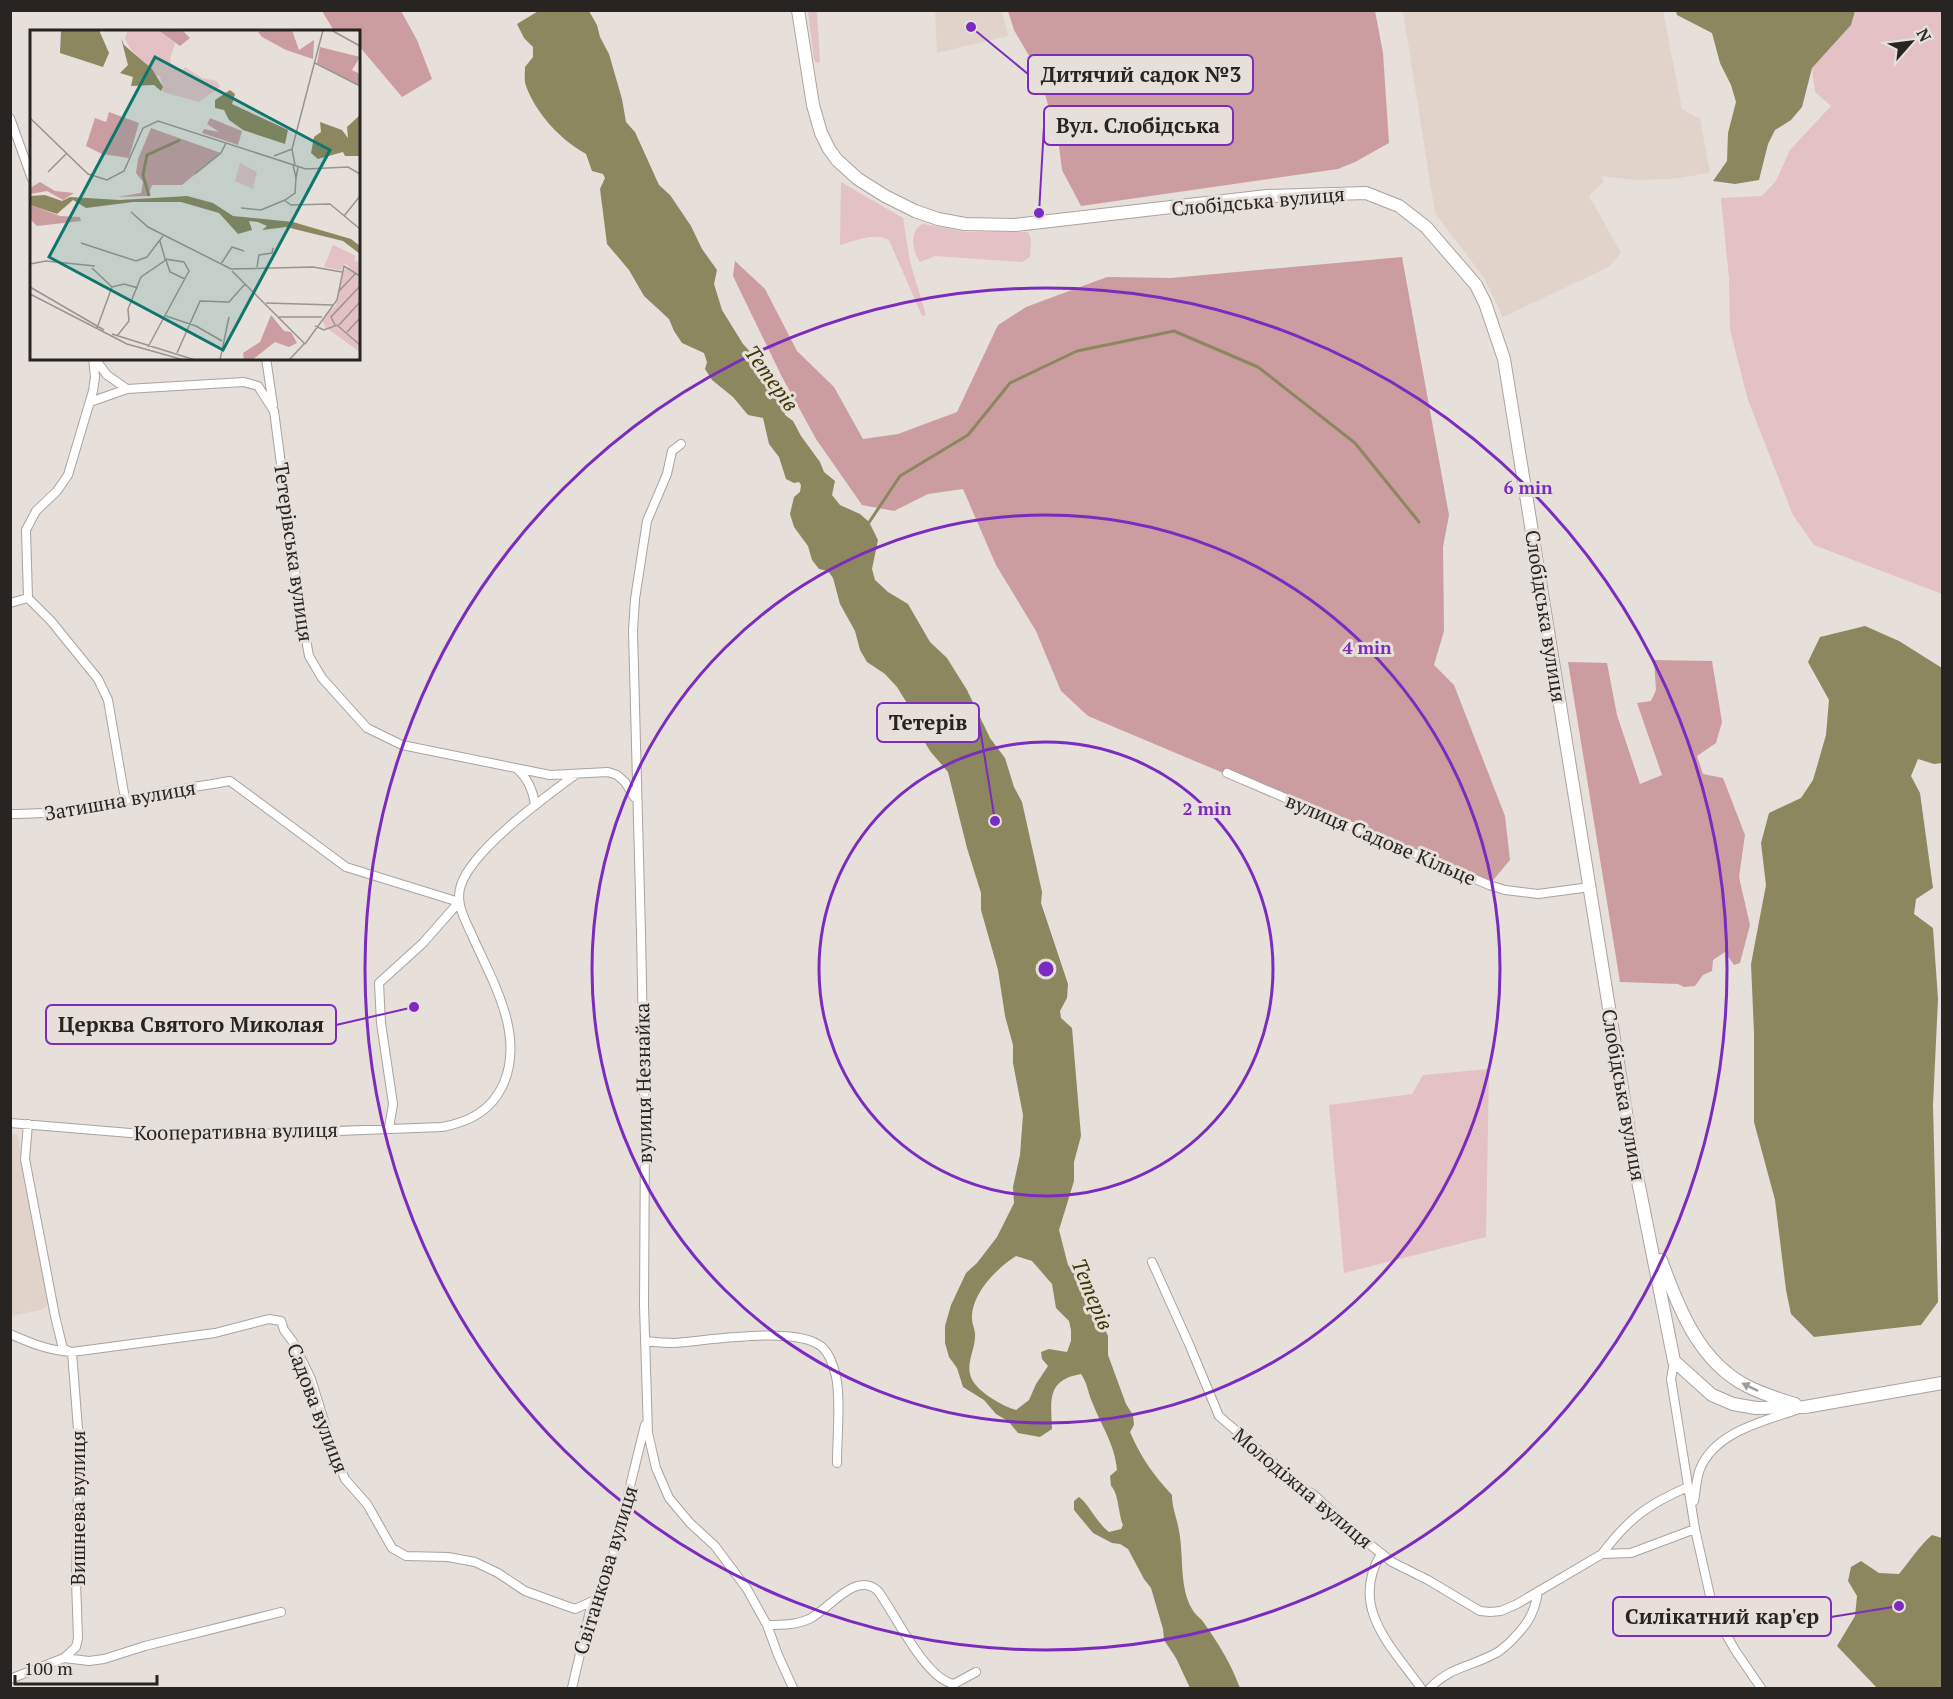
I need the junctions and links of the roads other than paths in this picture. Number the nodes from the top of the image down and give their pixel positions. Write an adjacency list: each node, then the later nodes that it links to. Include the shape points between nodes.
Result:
1 (798, 10): 22 (street, Слобідська вулиця, via 813,105 829,149 858,179 915,211 938,219 1015,225 1267,196 1366,193 1399,206 1426,227 1476,285 1504,359)
2 (10, 118): 3 (street)
3 (30, 174)
4 (94, 360): 10 (street)
5 (96, 360): 9 (street, via 107,375)
6 (266, 360): 7 (street)
7 (270, 379): 8 (street); 11 (street)
8 (244, 382): 9 (street); 11 (street, Тетерівська вулиця, via 261,388)
9 (127, 389): 10 (street)
10 (90, 402): 13 (street, via 68,475 26,530)
11 (274, 411): 15 (street, Тетерівська вулиця, via 306,642 322,678 367,728 402,745)
12 (681, 444): 19 (street, вулиця Незнайка, via 672,451 667,474 647,521 635,599 632,656)
13 (28, 598): 14 (street); 18 (street, via 98,679 108,700)
14 (10, 603)
15 (516, 768): 17 (street, Тетерівська вулиця); 20 (street, via 530,784)
16 (1227, 773): 22 (street, вулиця Садове Кільце, via 1505,890 1538,894)
17 (575, 775): 19 (street, Тетерівська вулиця, via 598,771 617,775 631,789); 20 (street)
18 (125, 800): 21 (street, Затишна вулиця, via 76,811); 23 (street, Затишна вулиця, via 230,781 346,867)
19 (636, 804): 30 (street, вулиця Незнайка)
20 (535, 805): 23 (street, via 484,850 460,886)
21 (10, 814)
22 (1590, 886): 27 (street, Слобідська вулиця)
23 (459, 902): 26 (street, via 423,943 379,983 393,1104); 26 (street, Кооперативна вулиця, via 503,1005 509,1028 509,1072 489,1105 463,1123)
24 (10, 1124): 25 (street, Кооперативна вулиця)
25 (28, 1124): 26 (street, Кооперативна вулиця, via 154,1135); 31 (street, via 25,1160 55,1316 63,1349)
26 (389, 1128)
27 (1645, 1214): 32 (street, Слобідська вулиця); 34 (street, one-way to 27, via 1746,1386 1706,1352 1679,1307)
28 (1152, 1262): 40 (street, Молодіжна вулиця, via 1219,1416)
29 (10, 1334): 31 (street, via 45,1348)
30 (645, 1341): 35 (street, вулиця Незнайка); 36 (street, via 779,1337 802,1339 823,1347 837,1384)
31 (72, 1352): 43 (street, Садова вулиця, via 215,1333 269,1319 281,1321 314,1387 345,1479 367,1504 392,1548 406,1556 476,1562 525,1591 576,1609); 46 (street, Вишнева вулиця, via 79,1442 78,1638 76,1647)
32 (1674, 1361): 34 (street, via 1712,1395 1733,1404 1756,1408); 37 (street, via 1671,1379)
33 (1942, 1383): 34 (street)
34 (1805, 1407): 38 (street, via 1752,1425 1719,1444 1701,1466)
35 (647, 1416): 43 (street, Світанкова вулиця, via 609,1572); 45 (street, вулиця Незнайка, via 656,1468 669,1498 725,1558)
36 (837, 1463)
37 (1688, 1487): 38 (street); 41 (street, Молодіжна вулиця, via 1649,1506 1618,1533)
38 (1693, 1510): 39 (street)
39 (1695, 1529): 41 (street, Молодіжна вулиця, via 1631,1553); 53 (street, via 1710,1600 1731,1643)
40 (1382, 1554): 42 (street, Молодіжна вулиця, via 1480,1611 1501,1611); 51 (street, via 1370,1580 1371,1609 1376,1625)
41 (1602, 1554): 42 (street, Молодіжна вулиця)
42 (1538, 1592): 52 (street, via 1525,1628 1497,1653 1457,1667)
43 (595, 1600): 49 (street, Світанкова вулиця)
44 (281, 1612): 46 (street, via 104,1659)
45 (767, 1625): 47 (street, via 809,1620 848,1590 870,1586 883,1598 940,1679 954,1684); 50 (street, вулиця Незнайка)
46 (64, 1658): 48 (street)
47 (976, 1672)
48 (10, 1679)
49 (572, 1689)
50 (793, 1689)
51 (1421, 1689)
52 (1430, 1689)
53 (1761, 1689)

